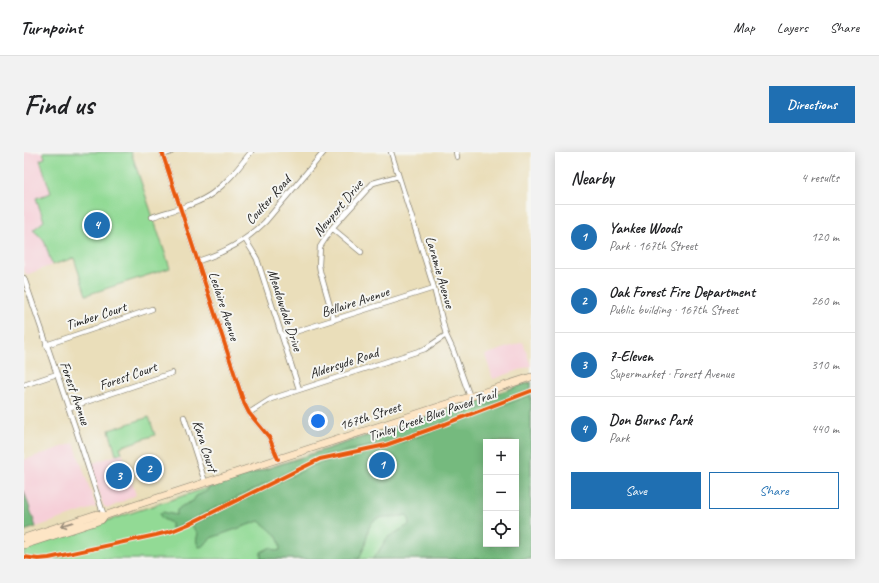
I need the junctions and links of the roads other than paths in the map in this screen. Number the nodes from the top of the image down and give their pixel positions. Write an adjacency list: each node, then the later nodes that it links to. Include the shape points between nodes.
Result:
1 (172, 152): 5 (street)
2 (251, 152): 7 (street, via 219,189)
3 (324, 152): 10 (street, Coulter Road, via 266,222)
4 (391, 152): 6 (street, Laramie Avenue)
5 (162, 153): 7 (street, Leclaire Avenue)
6 (398, 176): 9 (street, Newport Drive, via 373,183); 14 (street, Laramie Avenue)
7 (180, 208): 8 (street); 12 (street, Leclaire Avenue)
8 (152, 217)
9 (332, 228): 11 (street); 16 (street, Newport Drive, via 320,247 319,265)
10 (244, 240): 12 (street, Coulter Road, via 223,252); 18 (street, Meadowdale Drive, via 257,259)
11 (361, 252)
12 (198, 261): 27 (street, Leclaire Avenue)
13 (24, 278): 19 (street, Forest Avenue)
14 (434, 288): 16 (street, Bellaire Avenue); 17 (street, Laramie Avenue)
15 (152, 309): 19 (street, Timber Court)
16 (334, 320): 18 (street, Bellaire Avenue)
17 (446, 335): 24 (street, Aldersyde Road, via 425,349); 25 (street, Laramie Avenue)
18 (282, 336): 24 (street, Meadowdale Drive)
19 (46, 345): 21 (street, Forest Avenue)
20 (172, 373): 26 (street, Forest Court)
21 (57, 374): 23 (street); 26 (street, Forest Avenue)
22 (531, 377): 25 (main road, 167th Street)
23 (24, 385)
24 (299, 389): 27 (street, Aldersyde Road, via 271,398)
25 (470, 397): 29 (main road, 167th Street)
26 (68, 408): 31 (street, Forest Avenue)
27 (249, 413): 29 (street, Leclaire Avenue, via 269,437)
28 (184, 417): 30 (street, Kara Court)
29 (278, 459): 30 (main road, 167th Street)
30 (205, 482): 31 (main road, 167th Street)
31 (104, 516): 32 (main road, 167th Street, one-way to 32, via 97,514); 33 (main road, 167th Street, via 101,520)
32 (24, 538)
33 (24, 546)

